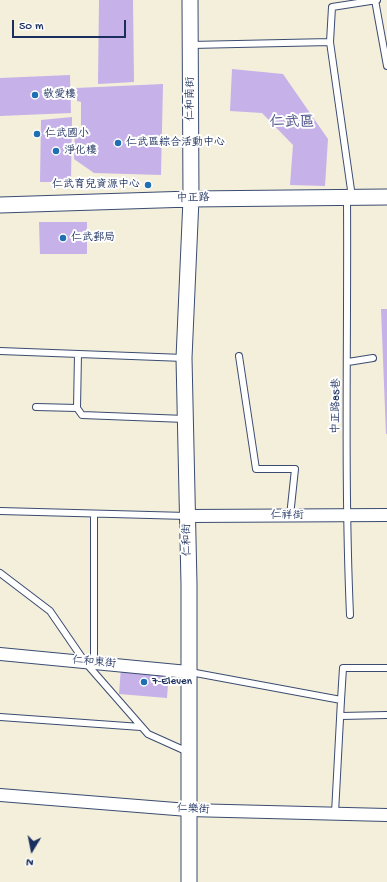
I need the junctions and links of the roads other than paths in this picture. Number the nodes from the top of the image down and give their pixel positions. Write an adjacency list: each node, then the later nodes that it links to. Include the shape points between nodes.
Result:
1 (190, 0): 4 (street, 仁和南街)
2 (376, 0): 3 (lane, 中正路85巷, via 332,7); 5 (lane)
3 (330, 42): 4 (lane); 6 (lane, 中正路85巷)
4 (191, 45): 8 (street, 仁和南街)
5 (387, 66)
6 (349, 197): 7 (street, 中正路); 8 (street, 中正路); 15 (lane, 中正路85巷)
7 (387, 197)
8 (191, 199): 9 (street, 中正路); 13 (street, 仁和街)
9 (0, 205)
10 (0, 351): 11 (lane)
11 (78, 354): 13 (lane); 17 (lane)
12 (239, 356): 24 (lane, via 256,469 295,469)
13 (184, 358): 18 (street, 仁和街)
14 (373, 358): 15 (lane)
15 (348, 362): 21 (lane, 中正路85巷)
16 (36, 407): 17 (lane)
17 (77, 408): 18 (lane, via 86,416)
18 (185, 419): 23 (street, 仁和街)
19 (0, 511): 20 (lane)
20 (94, 514): 23 (lane); 28 (lane)
21 (346, 515): 22 (street, 仁祥街); 24 (street, 仁祥街); 26 (lane, 中正路85巷)
22 (387, 515)
23 (188, 516): 24 (street, 仁祥街); 30 (street, 仁和街)
24 (290, 516)
25 (0, 573): 28 (lane, via 50,611)
26 (350, 615)
27 (0, 654): 28 (street, 仁和東街)
28 (90, 662): 30 (street, 仁和東街); 35 (lane)
29 (387, 668): 31 (lane, via 343,668)
30 (188, 672): 31 (lane); 36 (street, 仁和街)
31 (340, 700): 33 (lane)
32 (387, 715): 33 (lane)
33 (341, 716): 39 (lane)
34 (0, 717): 35 (lane)
35 (141, 727): 36 (lane, via 148,734)
36 (188, 752): 38 (street, 仁和街)
37 (0, 795): 38 (street, 仁樂街)
38 (188, 810): 39 (street, 仁樂街); 41 (street, 仁和街)
39 (335, 813): 40 (street, 仁樂街)
40 (387, 815)
41 (189, 882)

